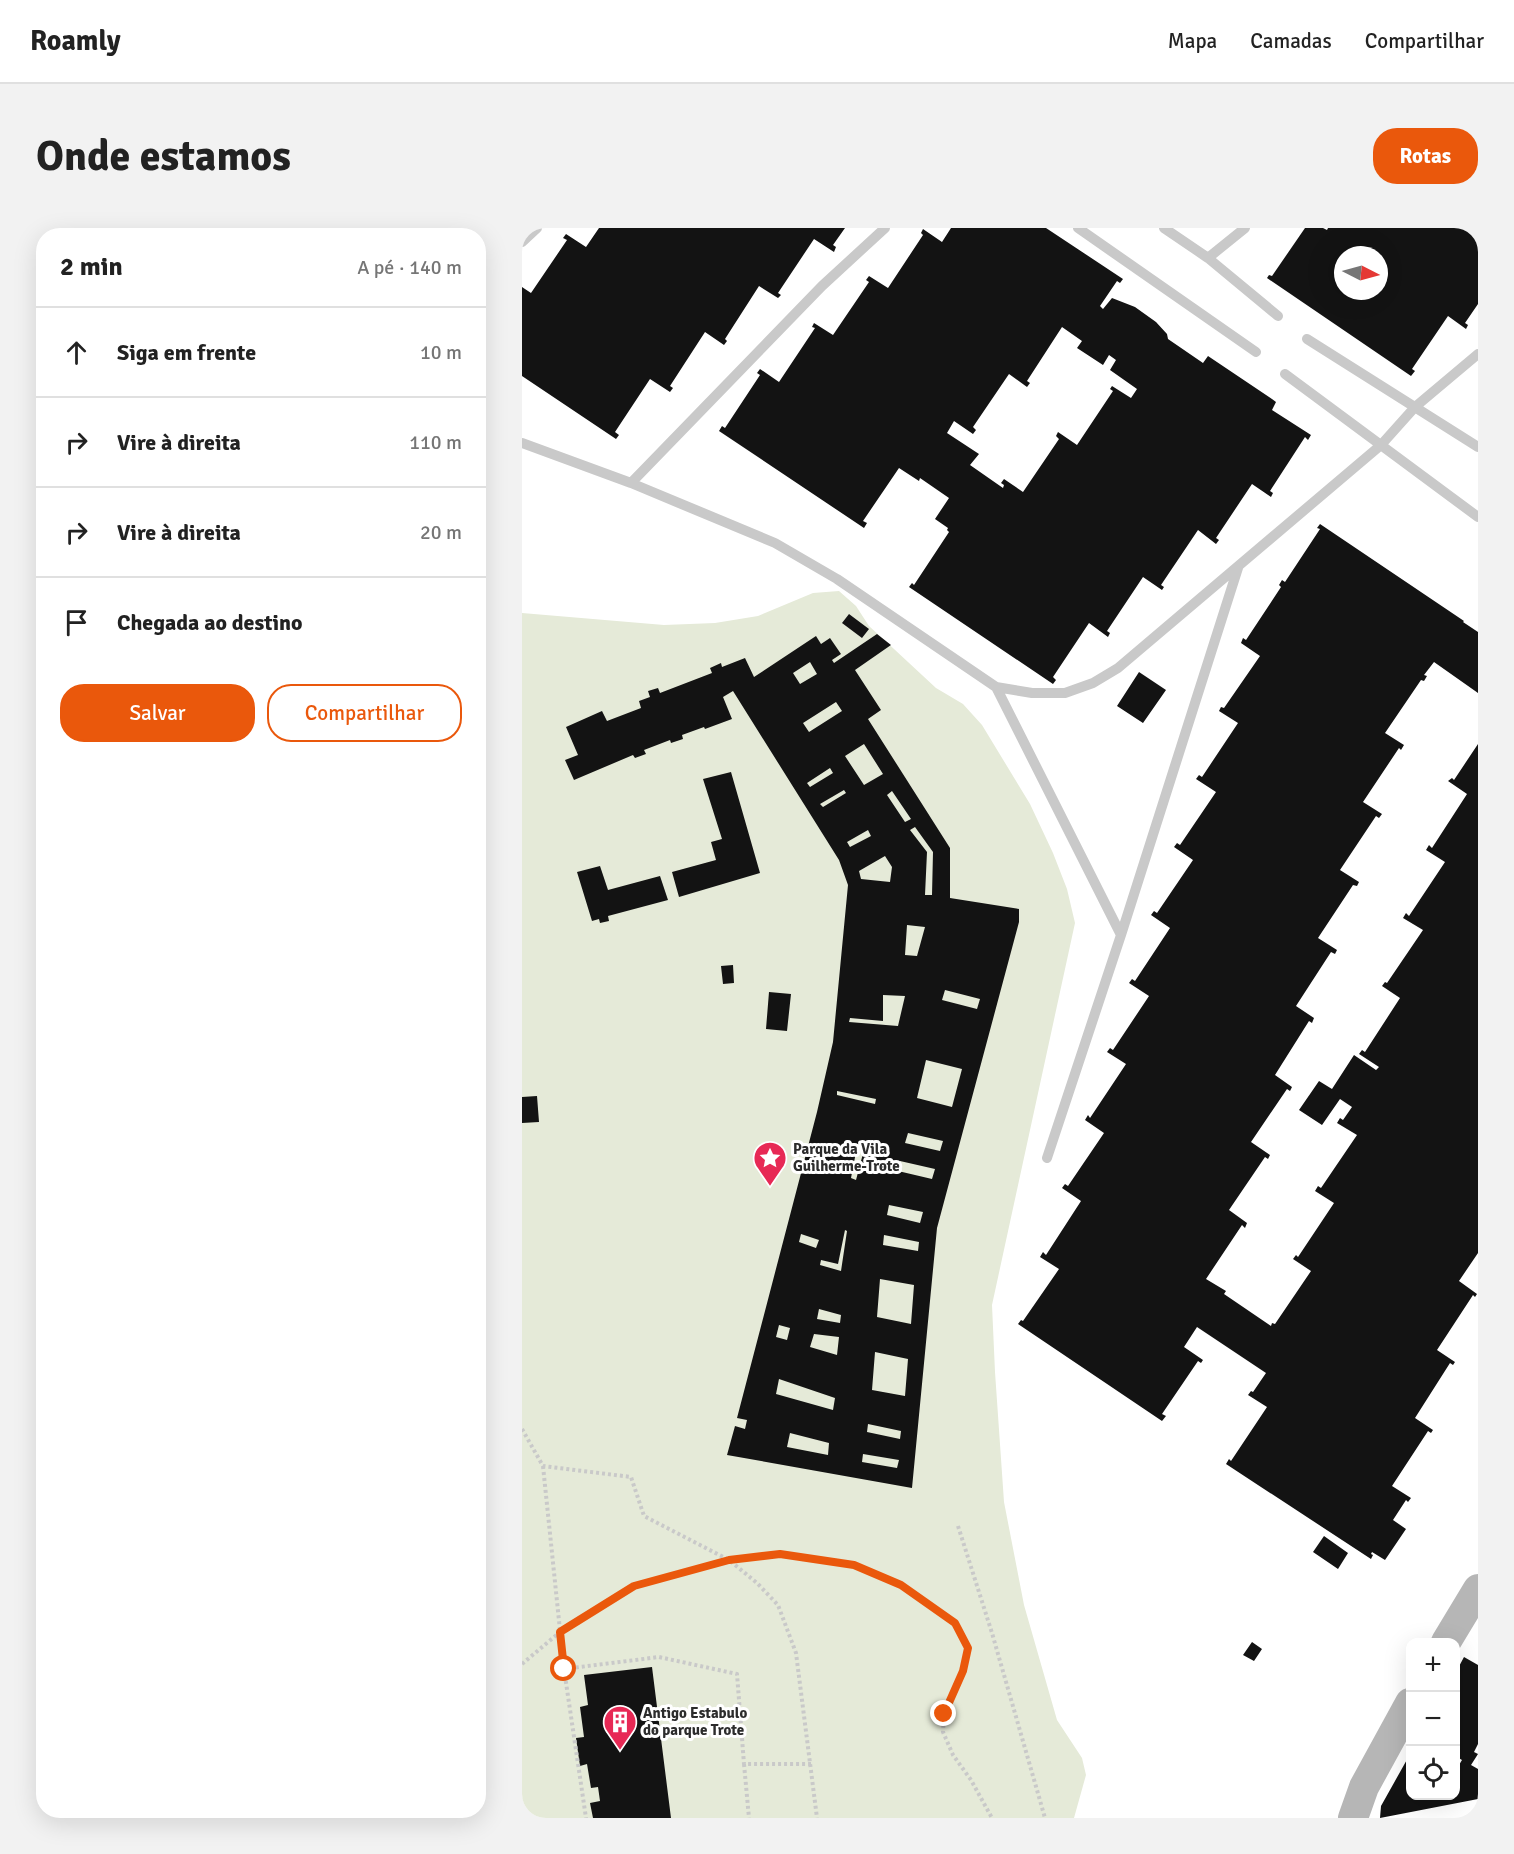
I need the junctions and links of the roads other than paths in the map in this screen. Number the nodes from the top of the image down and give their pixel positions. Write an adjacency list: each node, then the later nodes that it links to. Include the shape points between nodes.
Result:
1 (537, 228): 6 (lane)
2 (885, 228): 17 (lane, via 822,286)
3 (1078, 228): 10 (lane)
4 (1164, 228): 7 (lane)
5 (1245, 228): 7 (lane)
6 (522, 242)
7 (1208, 258): 8 (lane)
8 (1278, 316)
9 (1307, 339): 13 (lane)
10 (1256, 352)
11 (1478, 354): 13 (lane)
12 (1285, 374): 15 (lane)
13 (1415, 407): 15 (lane); 16 (lane)
14 (522, 442): 17 (lane)
15 (1381, 445): 18 (lane); 19 (lane)
16 (1478, 447)
17 (632, 483): 20 (lane, via 775,543 837,579)
18 (1478, 517)
19 (1238, 567): 20 (lane, via 1118,668 1094,683 1065,693); 21 (lane)
20 (996, 687): 21 (lane)
21 (1121, 935): 22 (lane)
22 (1047, 1158)
23 (1478, 1589): 24 (main road)
24 (1448, 1638)
25 (1406, 1710): 26 (main road, via 1364,1786)
26 (1353, 1818)

